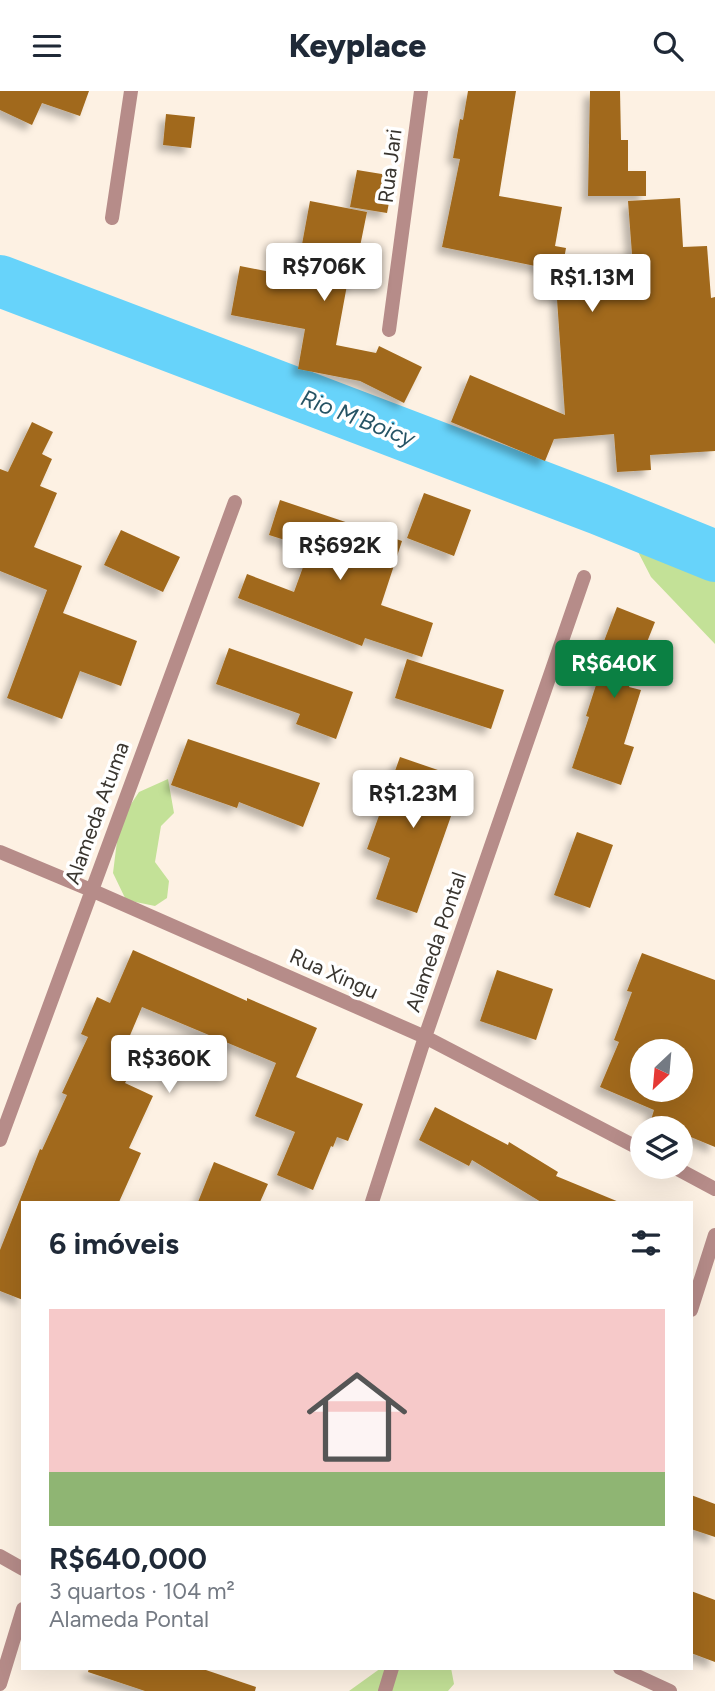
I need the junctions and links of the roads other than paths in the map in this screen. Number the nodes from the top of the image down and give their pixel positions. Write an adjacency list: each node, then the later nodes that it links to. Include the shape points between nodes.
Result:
1 (131, 91): 3 (street)
2 (421, 91): 4 (street, Rua Jari)
3 (112, 218)
4 (389, 330)
5 (235, 502): 8 (street, Alameda Atuma)
6 (584, 577): 9 (street, Alameda Pontal)
7 (0, 852): 8 (street, Rua Xingu)
8 (91, 890): 9 (street, Rua Xingu); 10 (street, Alameda Atuma)
9 (425, 1037): 11 (street, Rua Xingu); 14 (street, Alameda Pontal)
10 (0, 1140)
11 (630, 1144)
12 (693, 1177): 13 (street)
13 (715, 1189)
14 (372, 1201)
15 (715, 1235): 16 (street)
16 (693, 1305)
17 (0, 1556): 18 (street)
18 (21, 1568)
19 (21, 1616): 22 (street)
20 (391, 1670): 23 (street)
21 (624, 1670): 24 (street)
22 (0, 1684)
23 (385, 1691)
24 (670, 1691)

